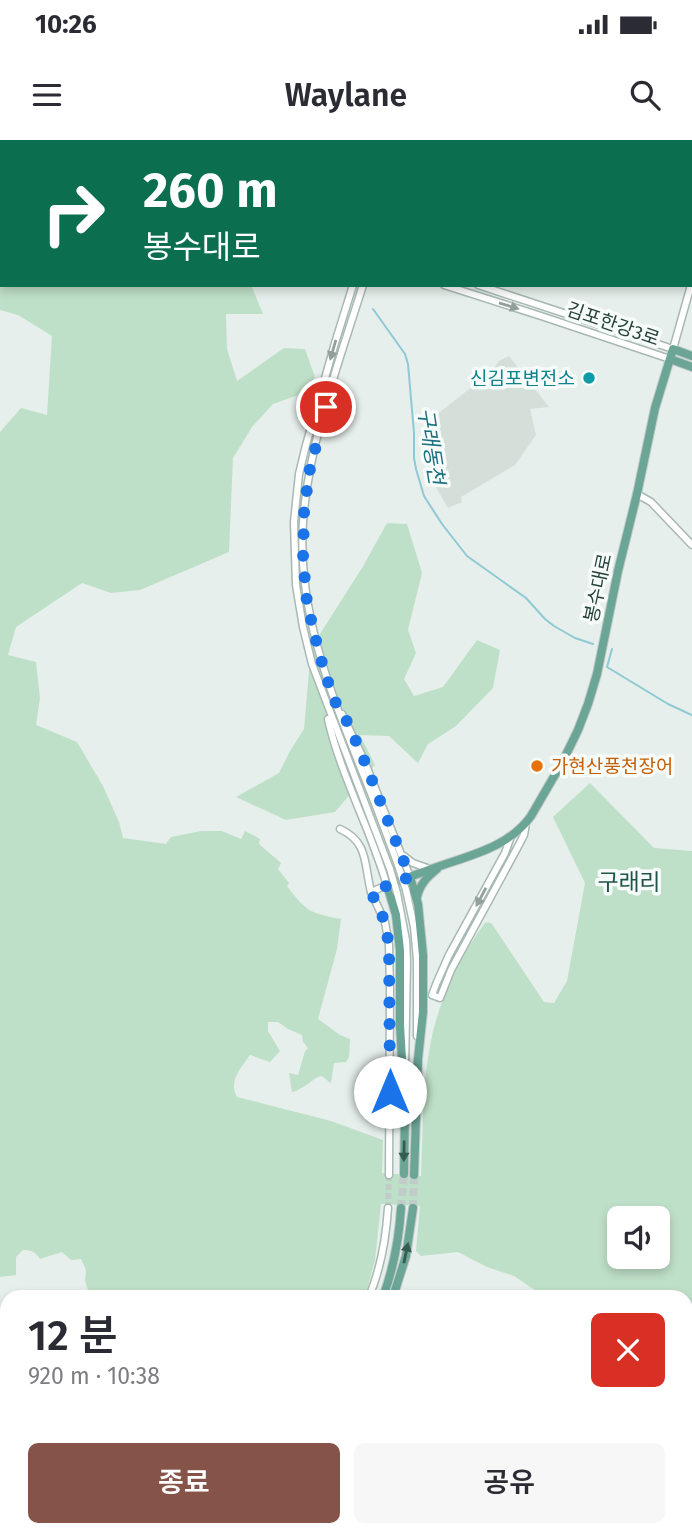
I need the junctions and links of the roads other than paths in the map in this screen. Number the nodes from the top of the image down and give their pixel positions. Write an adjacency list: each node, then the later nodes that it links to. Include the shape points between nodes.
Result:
1 (352, 287): 13 (street, one-way to 13, via 306,445 295,512 298,603)
2 (362, 287): 12 (street, via 319,428 304,513 307,603)
3 (450, 287): 8 (street, 김포한강3로, one-way to 8)
4 (484, 287): 6 (street, 김포한강3로)
5 (690, 287): 6 (street)
6 (673, 349): 7 (main road, 김포한강3로); 8 (main road, 봉수대로)
7 (692, 356)
8 (670, 359): 9 (main road, 김포한강3로); 10 (main road, 봉수대로)
9 (692, 367)
10 (637, 494): 11 (street); 14 (main road, 봉수대로, via 584,716)
11 (692, 545)
12 (333, 698): 18 (street, via 349,725); 27 (street, bridge, via 406,890 416,949)
13 (324, 700): 24 (street, via 336,748); 28 (street, bridge, via 397,893 407,962)
14 (526, 823): 16 (main road, 봉수대로); 19 (street, 봉수대로)
15 (340, 829): 25 (street, via 361,847)
16 (511, 836): 17 (main road, 봉수대로); 19 (street); 20 (street, 봉수대로)
17 (491, 848): 20 (street); 21 (main road, 봉수대로)
18 (401, 852): 22 (street); 23 (street)
19 (514, 854): 20 (street, 봉수대로, one-way to 19, via 442,969 432,995 436,998 440,998)
20 (501, 861)
21 (440, 866): 22 (main road, 봉수대로); 26 (main road, via 424,880)
22 (430, 869): 23 (main road, 봉수대로)
23 (410, 877): 24 (main road, 봉수대로); 26 (main road)
24 (387, 885): 25 (street); 28 (main road, via 397,915)
25 (371, 892): 30 (street, via 385,922 389,946)
26 (418, 904): 27 (main road, via 423,1012)
27 (418, 1059): 31 (main road)
28 (404, 1078): 29 (main road, one-way to 29)
29 (404, 1174)
30 (389, 1175)
31 (414, 1175)
32 (388, 1208): 35 (street, via 383,1252)
33 (401, 1208): 36 (main road, via 396,1258)
34 (413, 1208): 37 (main road, one-way to 34)
35 (372, 1290)
36 (385, 1290)
37 (395, 1290)

